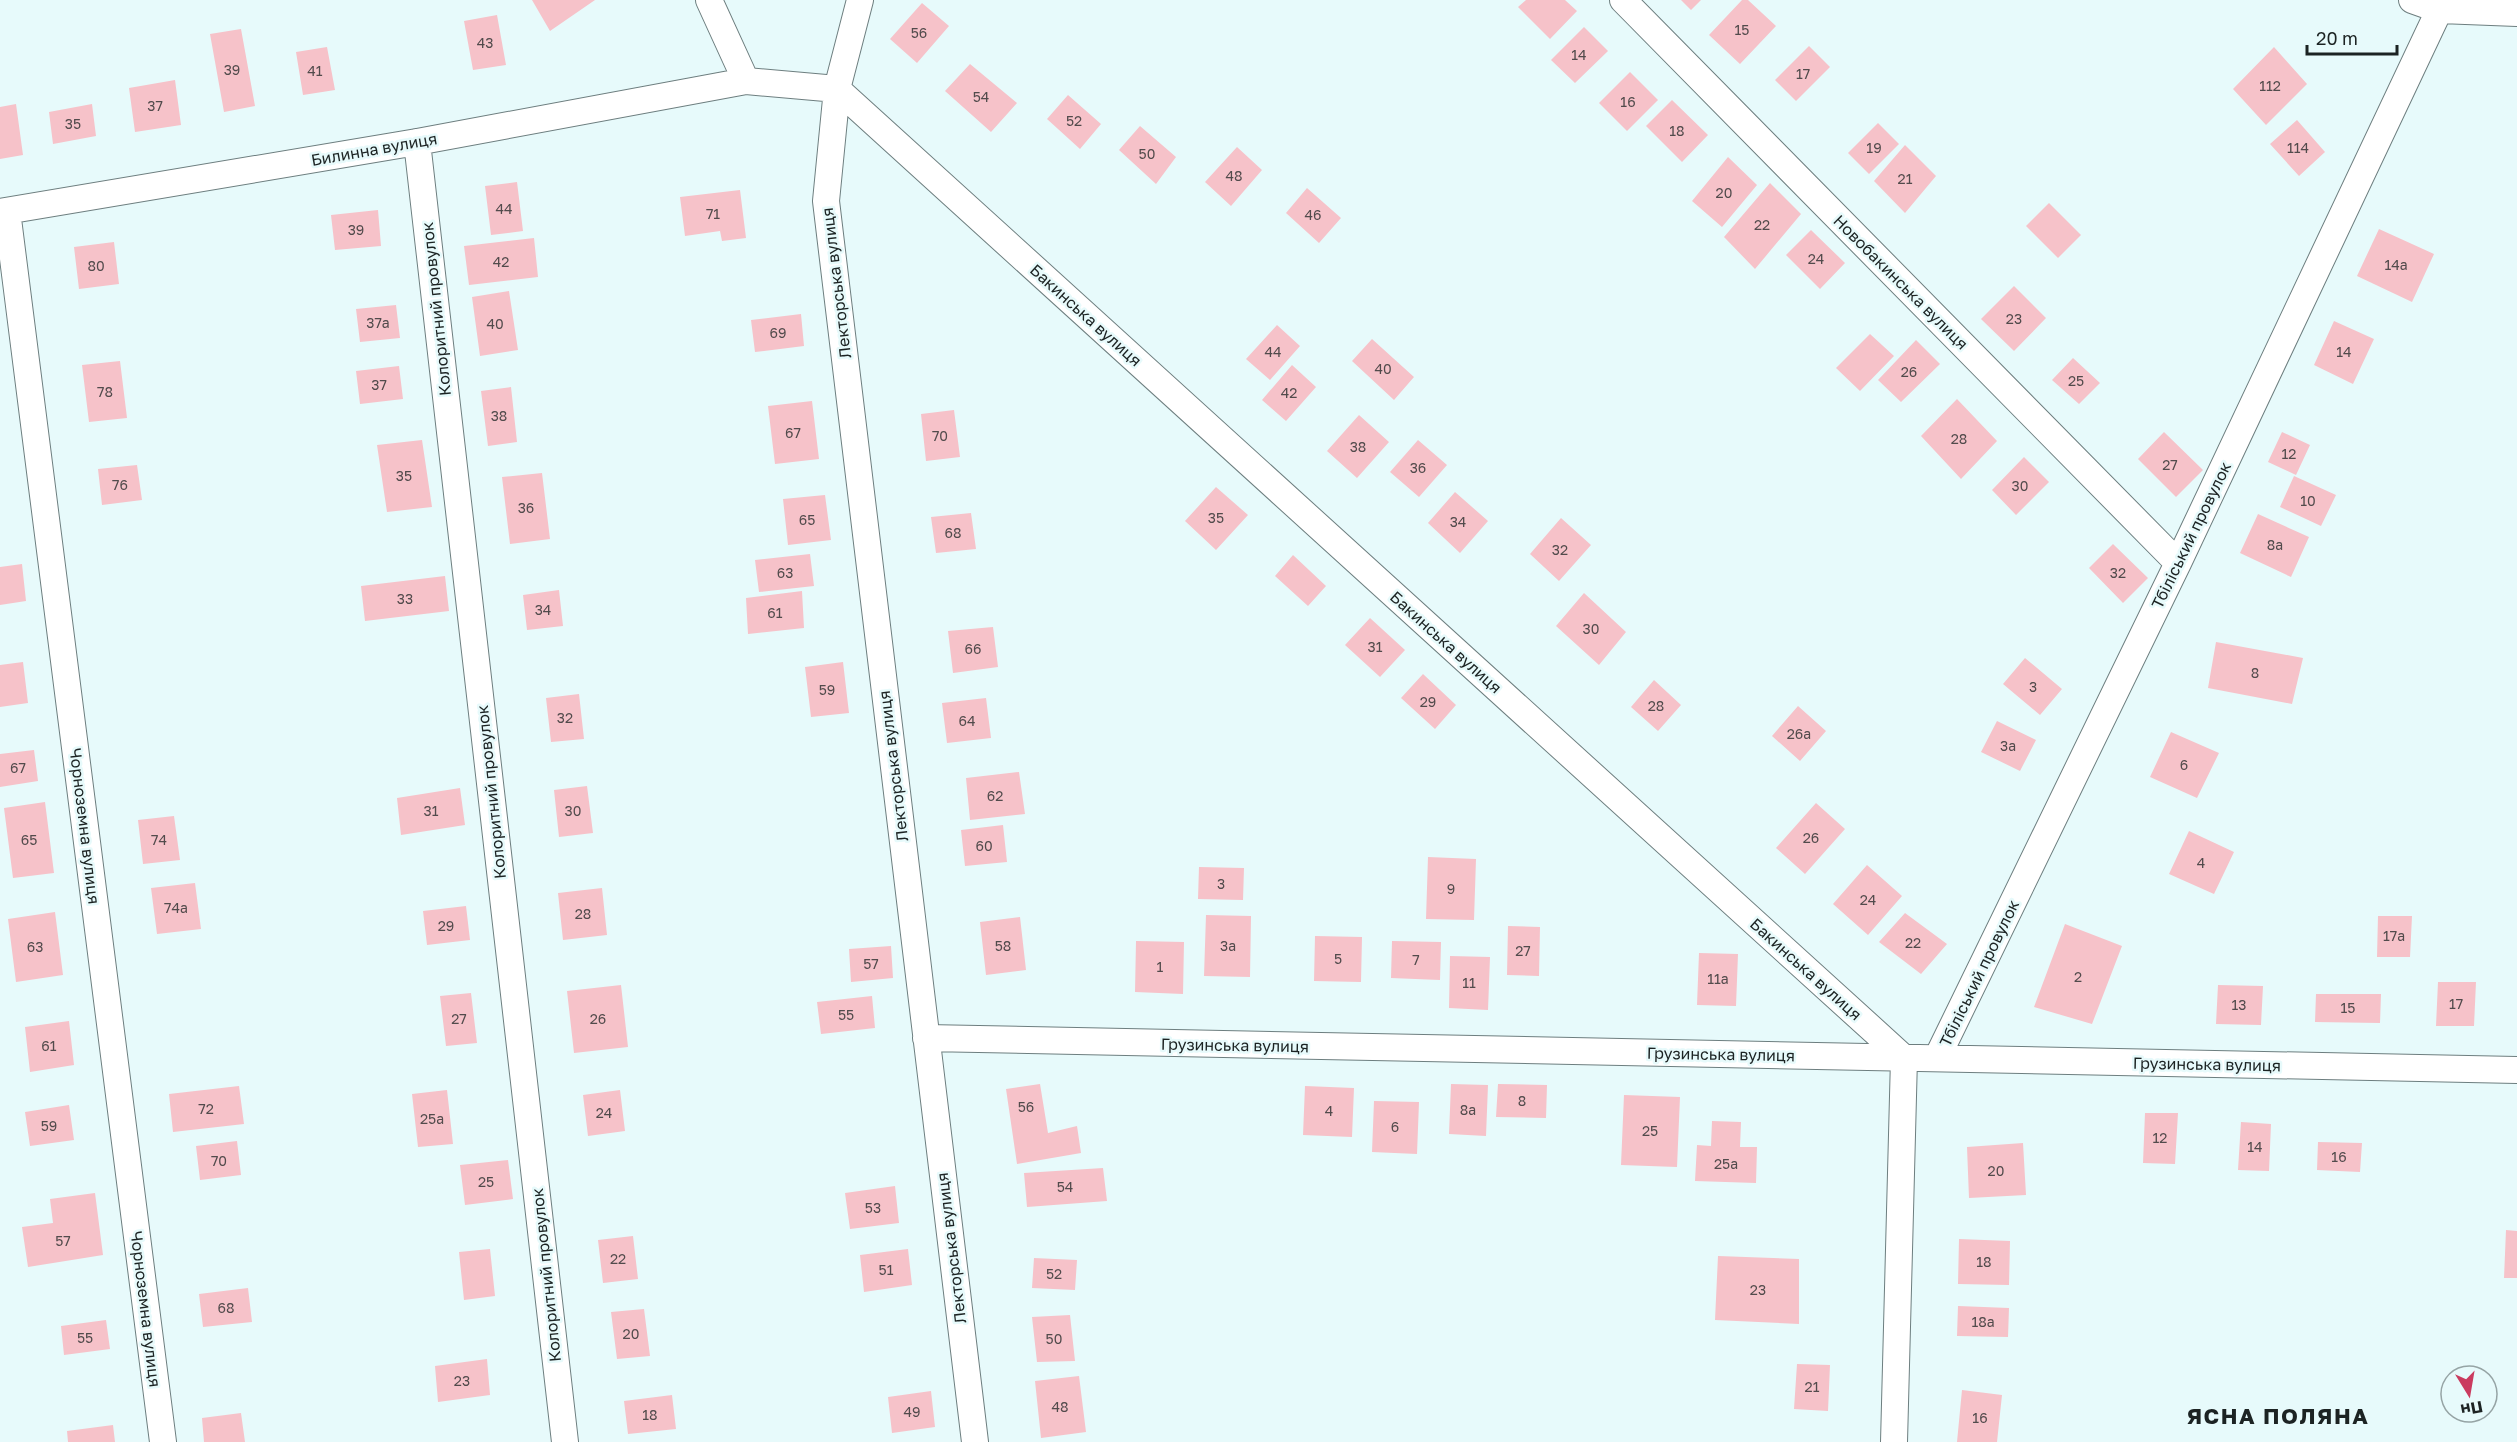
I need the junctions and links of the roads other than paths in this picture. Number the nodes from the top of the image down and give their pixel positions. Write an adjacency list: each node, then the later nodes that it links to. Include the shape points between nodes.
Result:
1 (709, 0): 7 (street)
2 (860, 0): 8 (street, Лекторська вулиця)
3 (1623, 0): 11 (street, Новобакинська вулиця)
4 (2412, 0): 5 (street)
5 (2442, 5): 6 (street); 11 (street, Тбіліський провулок)
6 (2517, 13)
7 (746, 81): 8 (street); 9 (street, Билинна вулиця)
8 (837, 89): 12 (street, Лекторська вулиця, via 826,201); 13 (street, Бакинська вулиця)
9 (417, 142): 10 (street, Билинна вулиця); 17 (street, Колоритний провулок)
10 (3, 211): 16 (street, Чорноземна вулиця)
11 (2178, 563): 14 (street, Тбіліський провулок)
12 (926, 1038): 13 (street, Грузинська вулиця); 18 (street, Лекторська вулиця)
13 (1904, 1058): 14 (street, Грузинська вулиця); 19 (street)
14 (1937, 1058): 15 (street, Грузинська вулиця)
15 (2517, 1070)
16 (163, 1442)
17 (565, 1442)
18 (975, 1442)
19 (1894, 1442)

